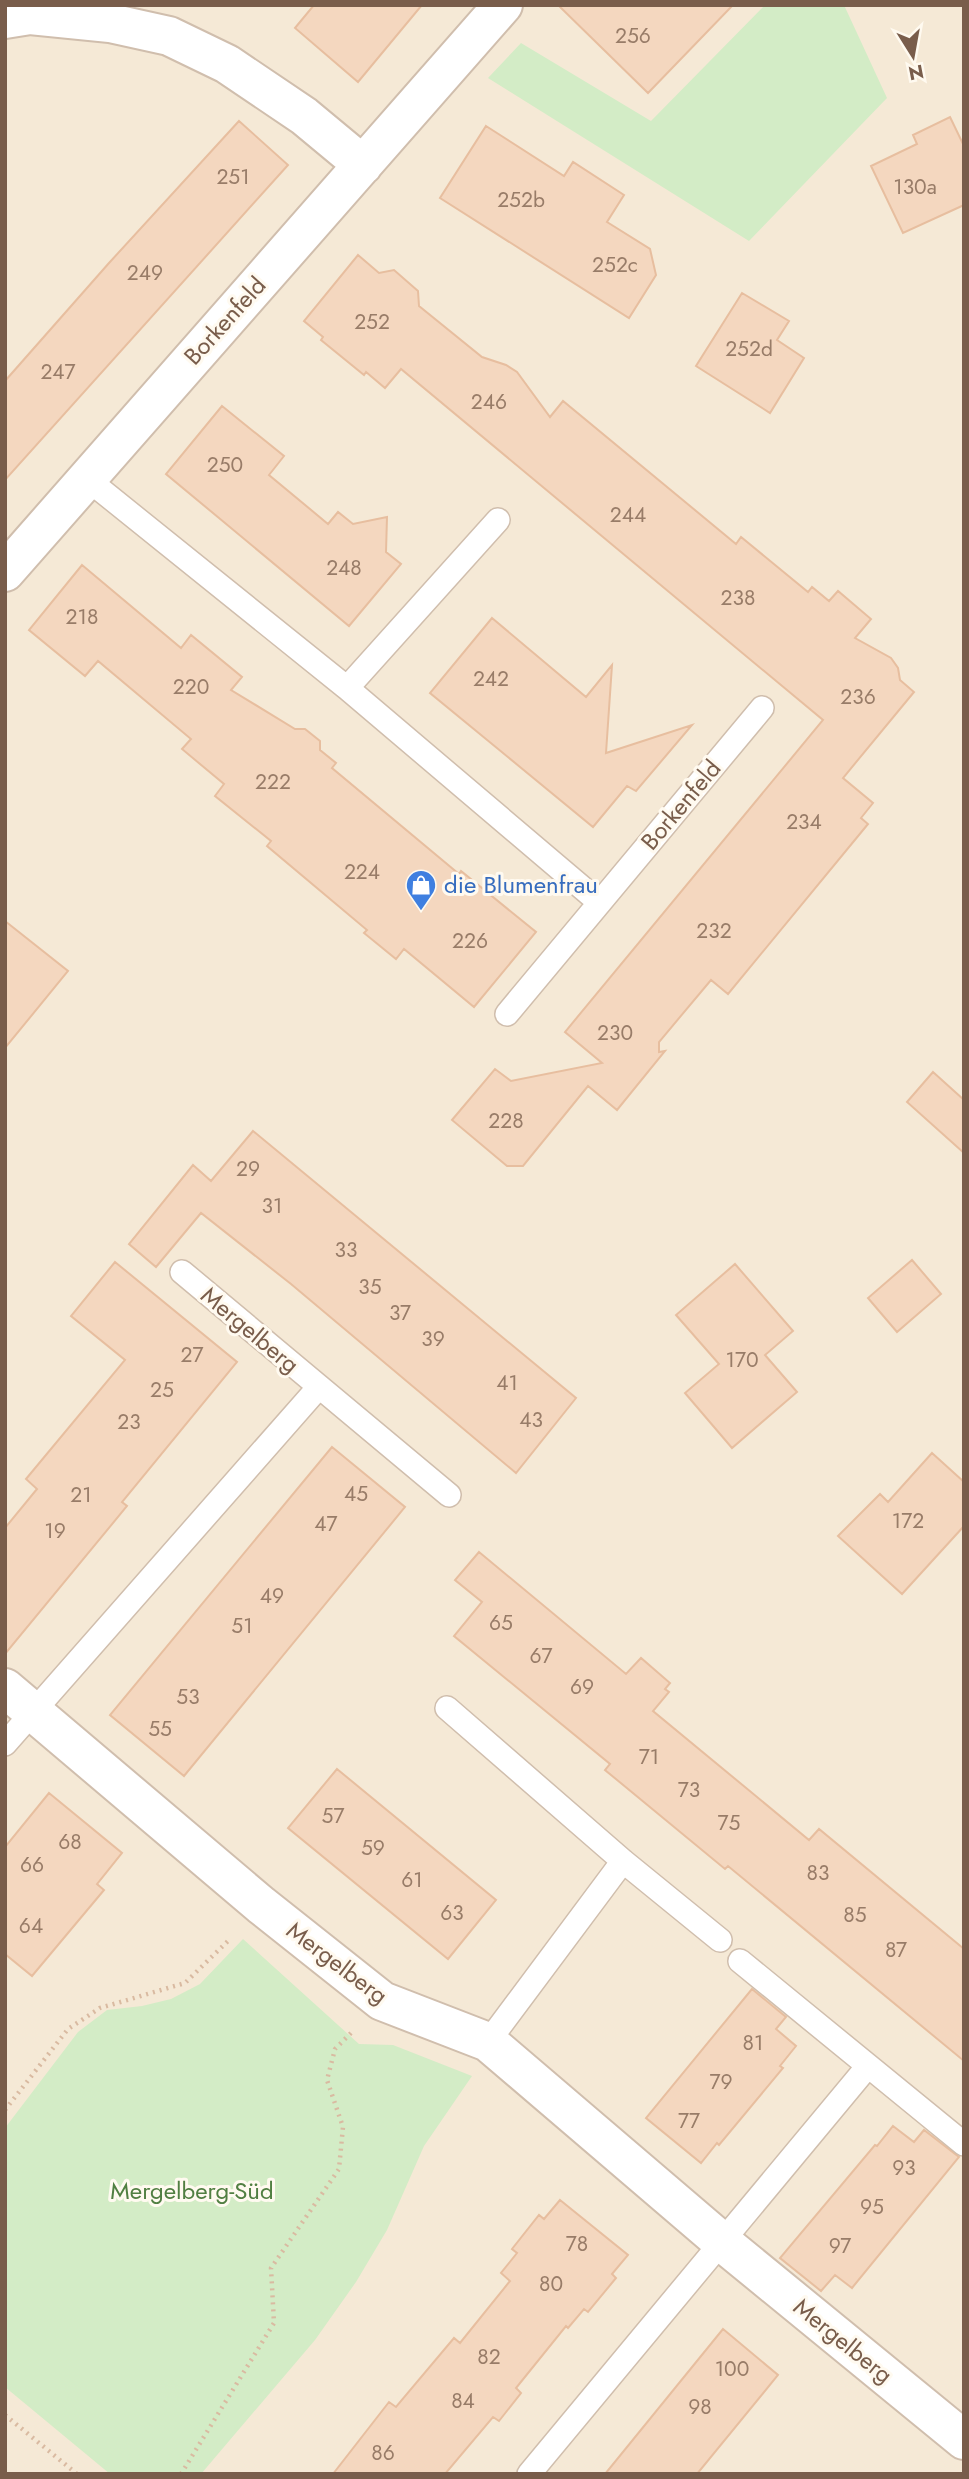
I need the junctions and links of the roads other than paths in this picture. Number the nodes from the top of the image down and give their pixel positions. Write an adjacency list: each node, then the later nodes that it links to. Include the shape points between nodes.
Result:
1 (503, 5): 3 (street, Borkenfeld)
2 (5, 19): 3 (street, via 30,15 110,23 169,36 227,64 304,116)
3 (363, 164): 4 (street, Borkenfeld)
4 (86, 478): 6 (street, Borkenfeld); 7 (lane)
5 (498, 520): 7 (lane)
6 (5, 572)
7 (347, 688): 9 (lane)
8 (762, 708): 9 (lane, Borkenfeld)
9 (600, 902): 10 (lane, Borkenfeld)
10 (507, 1014)
11 (182, 1272): 12 (lane, Mergelberg)
12 (318, 1388): 13 (lane, Mergelberg); 14 (lane, Mergelberg)
13 (449, 1495)
14 (19, 1699): 16 (lane, Mergelberg); 20 (street, Mergelberg, via 261,1905 382,2001)
15 (447, 1708): 17 (lane)
16 (5, 1744)
17 (623, 1861): 18 (lane); 20 (lane)
18 (720, 1940)
19 (740, 1961): 21 (lane)
20 (488, 2042): 23 (street, Mergelberg)
21 (868, 2066): 22 (lane); 23 (lane)
22 (964, 2144)
23 (722, 2242): 24 (street, Mergelberg); 25 (lane)
24 (964, 2440)
25 (528, 2474)

